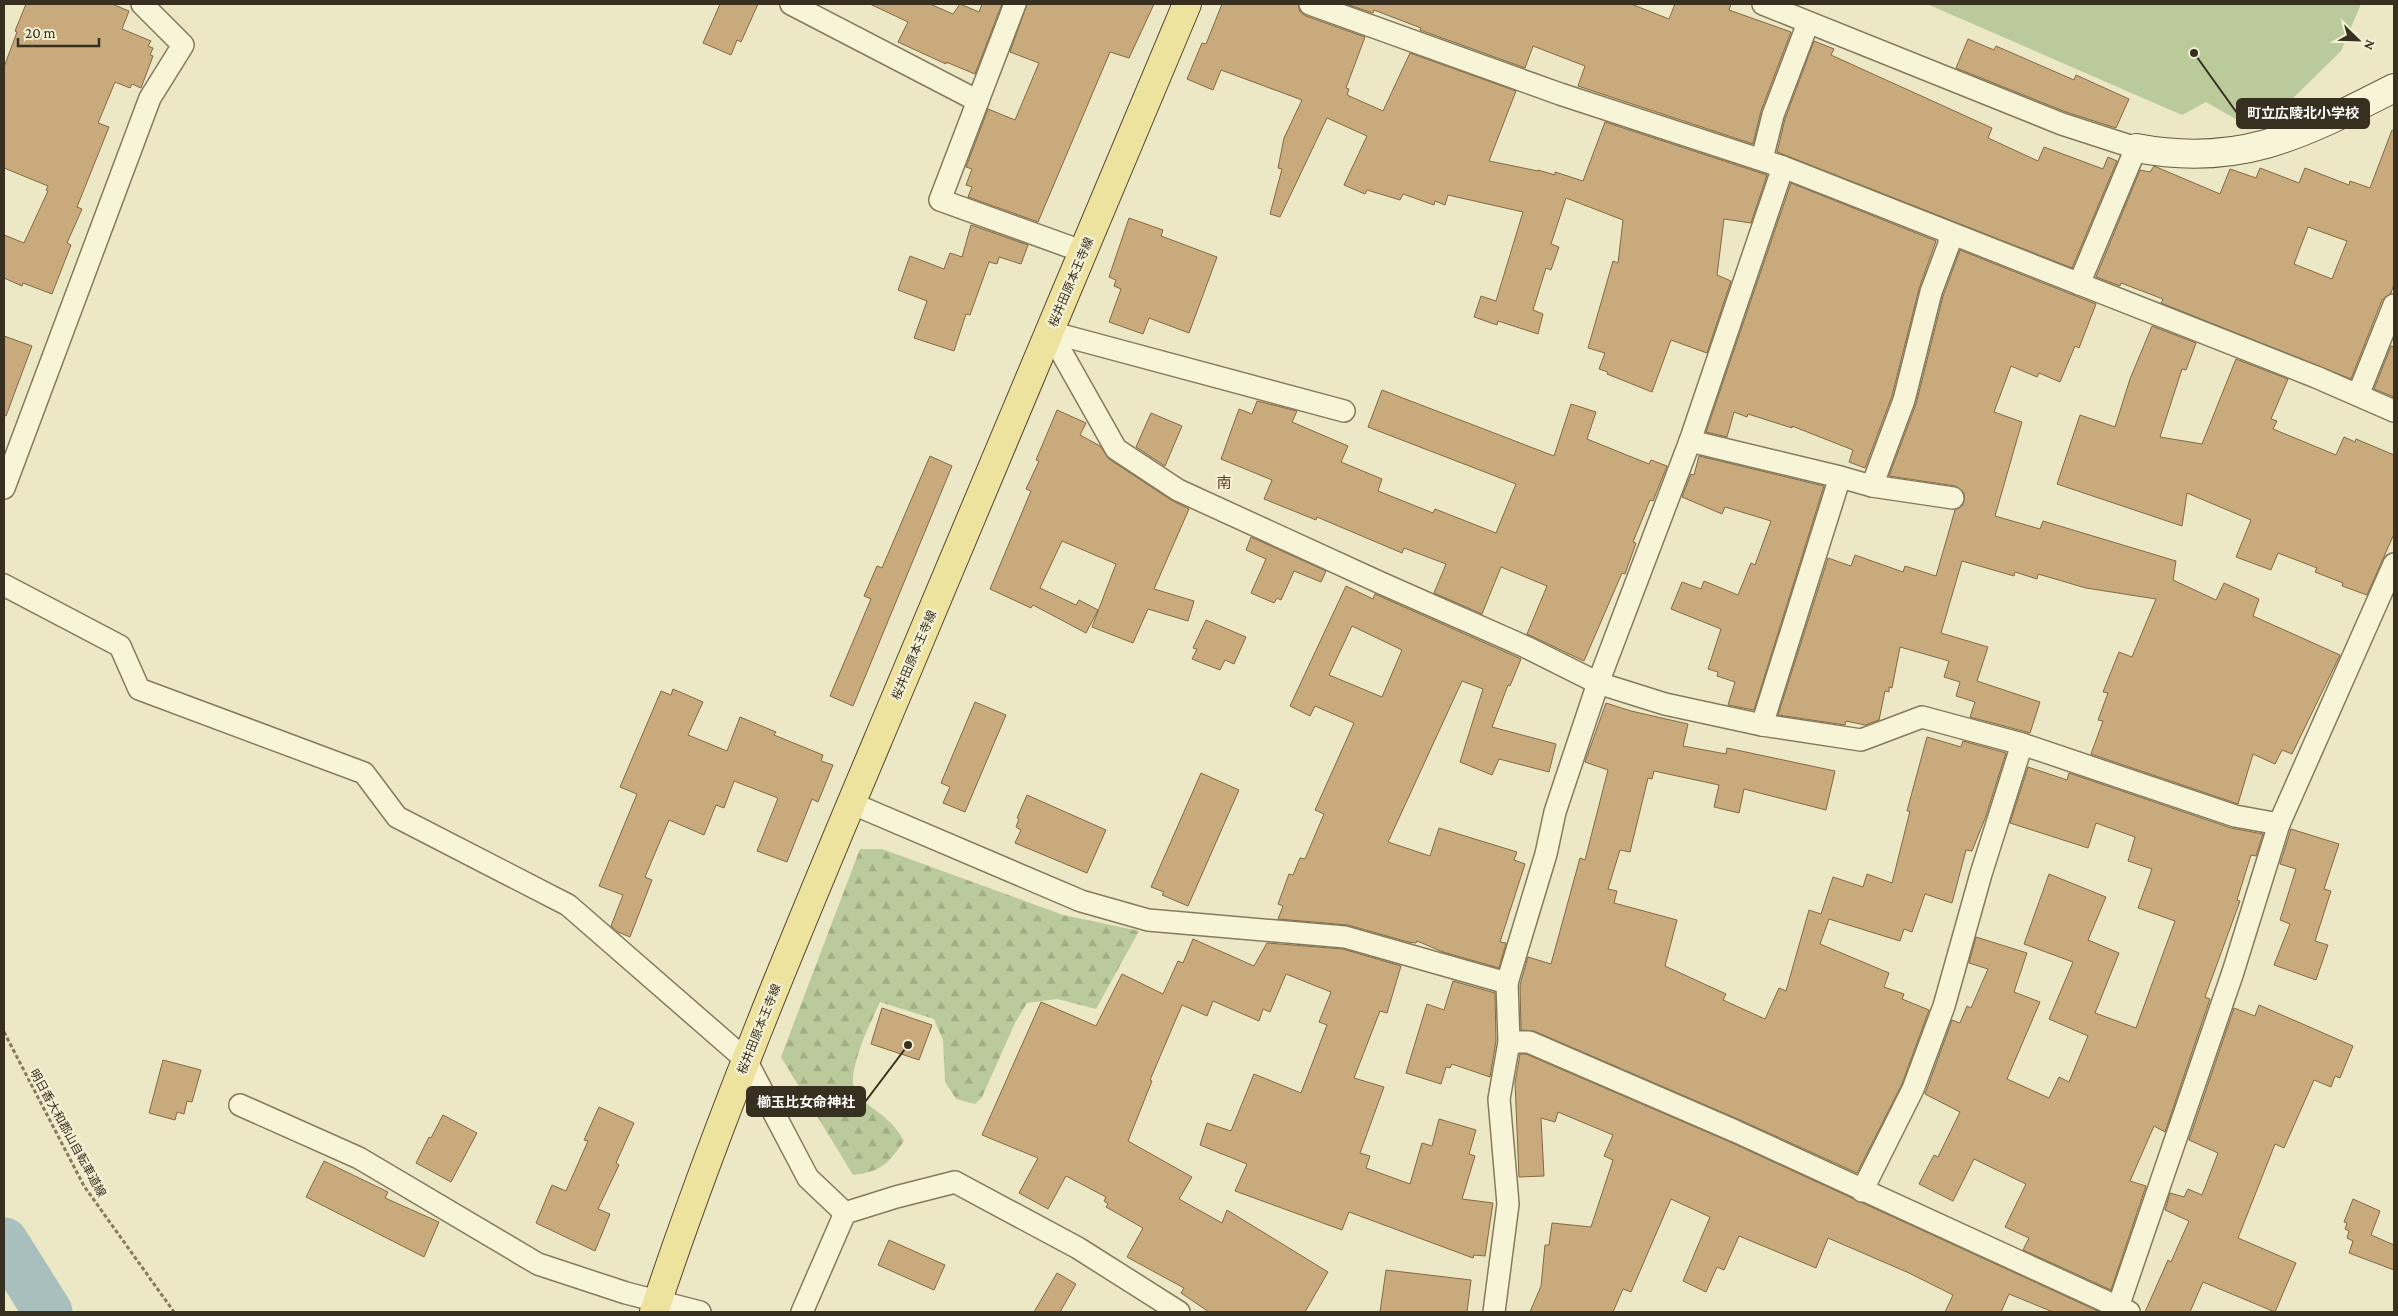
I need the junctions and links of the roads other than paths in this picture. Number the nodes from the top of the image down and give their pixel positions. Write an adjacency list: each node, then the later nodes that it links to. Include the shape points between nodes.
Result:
1 (142, 4): 24 (street, via 183,45 150,98)
2 (791, 4): 9 (street)
3 (1015, 4): 9 (street)
4 (1187, 4): 14 (main road, 桜井田原本王寺線)
5 (1310, 4): 11 (street, via 1560,94)
6 (1763, 4): 7 (street)
7 (1808, 22): 10 (street, via 2062,124); 11 (street, via 1773,115)
8 (2394, 88): 10 (street, via 2300,134 2255,148 2188,155)
9 (978, 101): 14 (street, via 940,200)
10 (2136, 148): 15 (street)
11 (1762, 159): 12 (street)
12 (1783, 167): 13 (street); 21 (street)
13 (1949, 234): 15 (street); 23 (street, via 1949,244 1930,292 1904,400)
14 (1084, 252): 17 (main road, 桜井田原本王寺線)
15 (2079, 284): 18 (street)
16 (2394, 305): 18 (street)
17 (1050, 332): 19 (street); 28 (street, via 1116,449 1178,490); 31 (main road, 桜井田原本王寺線)
18 (2358, 395): 20 (street)
19 (1344, 411)
20 (2394, 411)
21 (1690, 441): 22 (street); 28 (street)
22 (1840, 477): 23 (street); 29 (street)
23 (1872, 486): 25 (street)
24 (4, 488)
25 (1953, 498)
26 (2394, 564): 32 (street)
27 (4, 585): 35 (street, via 120,646 138,689 364,773 396,817 568,905)
28 (1598, 682): 29 (street, via 1665,704); 33 (street, via 1555,812)
29 (1762, 725): 30 (street, via 1861,740 1922,717)
30 (2022, 744): 32 (street, via 2235,816); 37 (street, via 1944,1006 1913,1089)
31 (851, 803): 33 (street, via 1081,901 1148,920 1345,937); 35 (main road, 桜井田原本王寺線)
32 (2279, 824): 40 (street)
33 (1508, 983): 34 (street)
34 (1509, 1042): 37 (street, via 1529,1042 1735,1131); 44 (street, via 1499,1099 1508,1204)
35 (746, 1060): 38 (street, via 808,1178); 39 (main road, 桜井田原本王寺線, via 703,1170)
36 (240, 1106): 39 (street, via 359,1158 538,1264)
37 (1862, 1191): 40 (street)
38 (845, 1213): 42 (street); 43 (street, via 896,1196 955,1182 1078,1248)
39 (656, 1306): 41 (street)
40 (2124, 1310)
41 (700, 1312)
42 (802, 1312)
43 (1179, 1312)
44 (1494, 1312)

